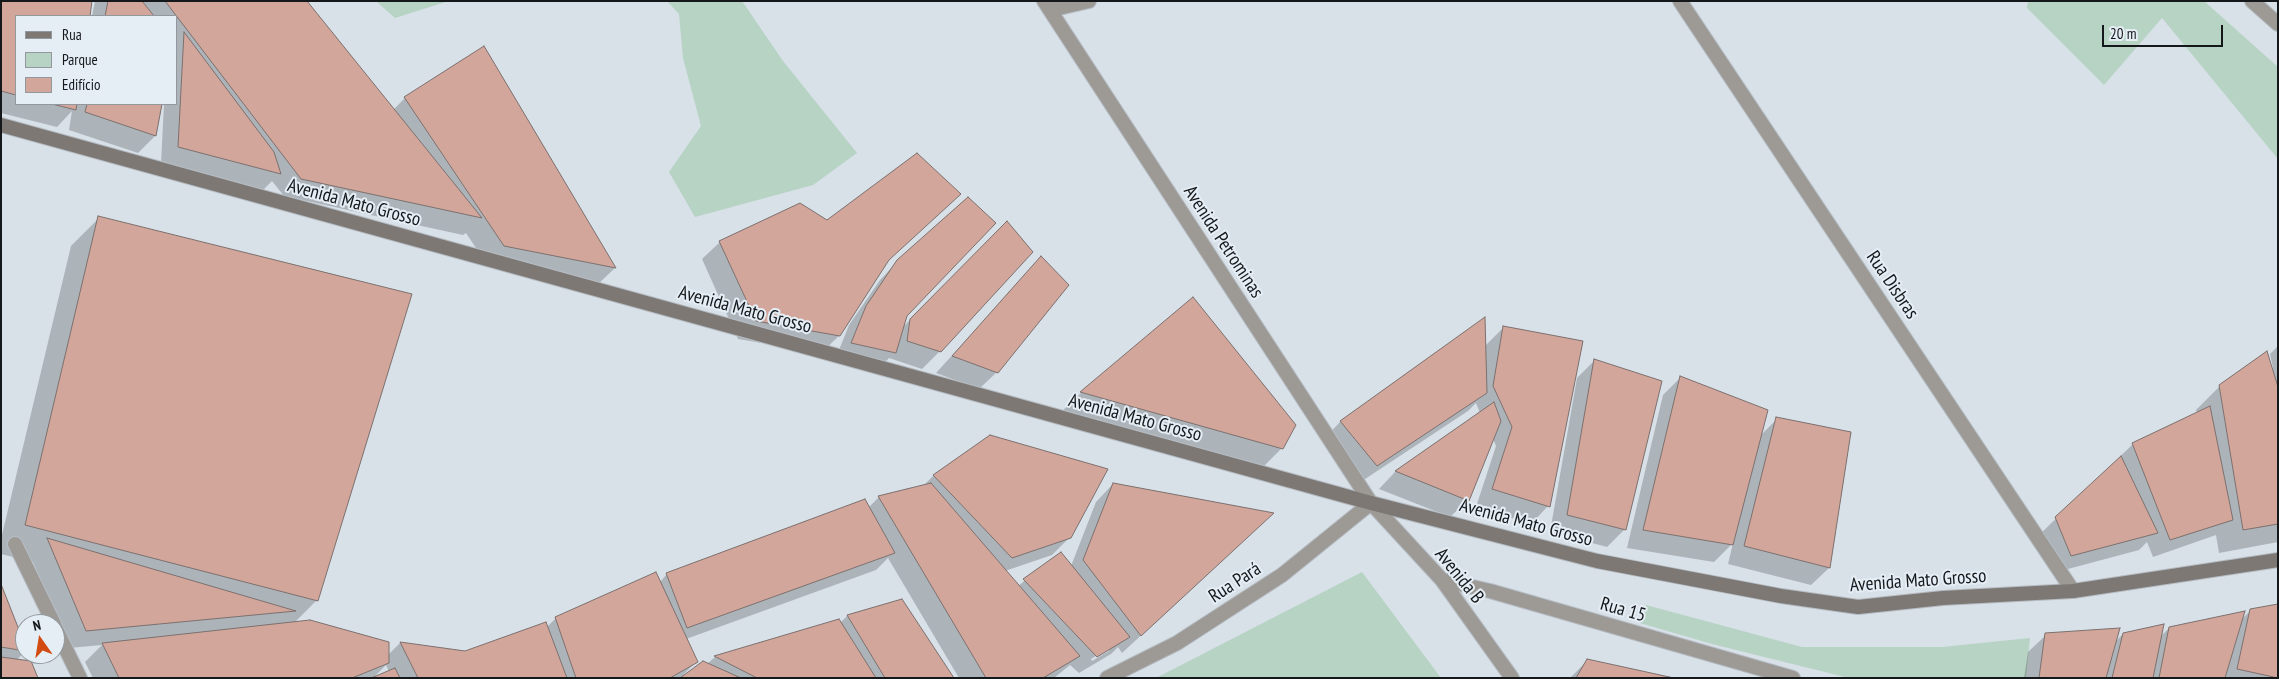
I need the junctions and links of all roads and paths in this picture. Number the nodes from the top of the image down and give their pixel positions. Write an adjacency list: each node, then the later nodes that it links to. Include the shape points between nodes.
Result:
1 (1089, 1): 4 (street)
2 (1680, 1): 11 (street, Rua Disbras)
3 (2252, 1): 5 (street)
4 (1047, 6): 7 (street, Avenida Petrominas)
5 (2278, 24)
6 (1, 125): 7 (main road, Avenida Mato Grosso)
7 (1371, 503): 10 (street, Avenida B); 11 (main road, Avenida Mato Grosso, via 1596,561 1858,607); 15 (street, Rua Pará, via 1282,575 1176,643)
8 (15, 544): 12 (street)
9 (2278, 560): 11 (main road, Avenida Mato Grosso)
10 (1442, 580): 16 (street, Avenida B); 17 (street, Rua 15)
11 (2073, 590)
12 (48, 614)
13 (65, 648): 14 (street)
14 (80, 678)
15 (1107, 678)
16 (1512, 678)
17 (1793, 678)

